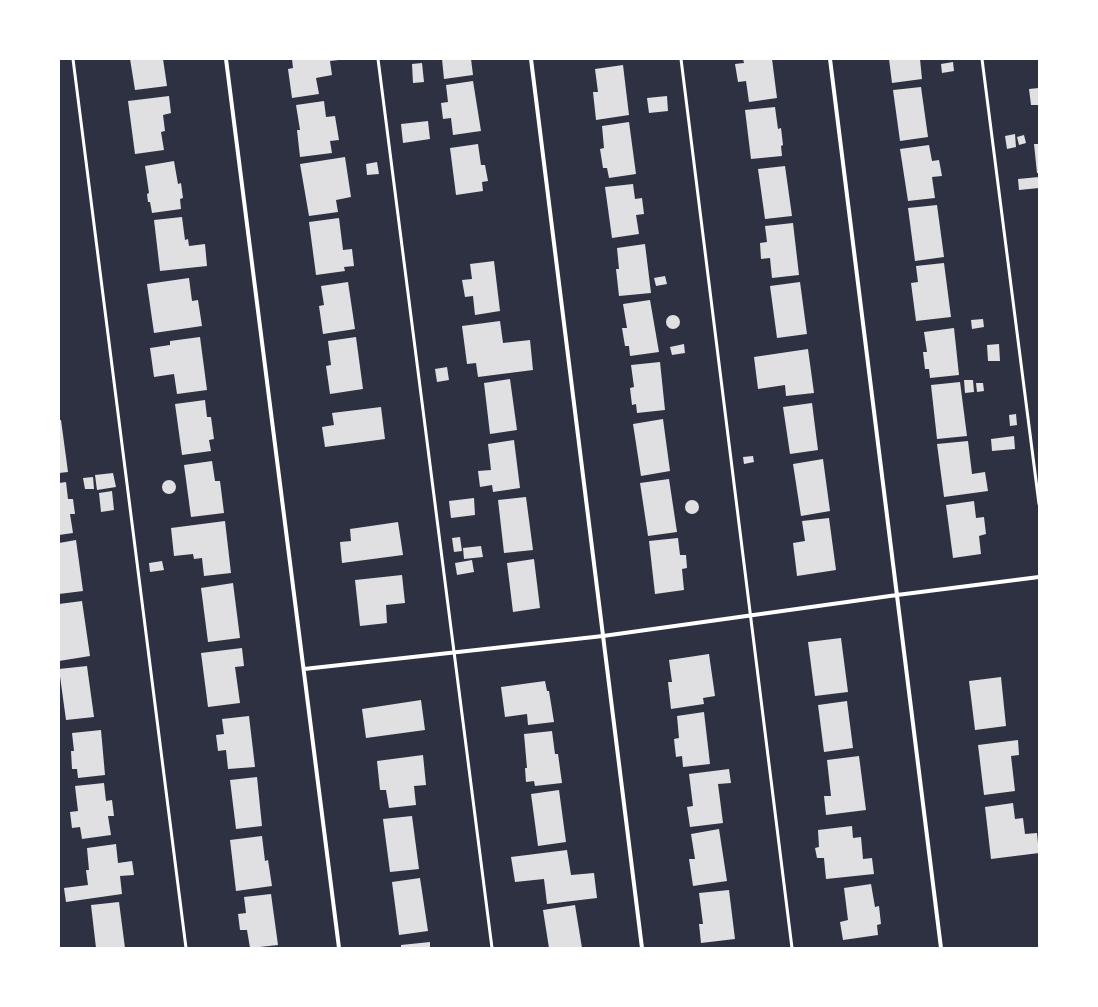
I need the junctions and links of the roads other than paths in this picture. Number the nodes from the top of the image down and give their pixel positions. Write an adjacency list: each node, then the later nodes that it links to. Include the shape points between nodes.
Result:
1 (73, 59): 15 (lane)
2 (226, 59): 14 (street)
3 (378, 59): 13 (lane)
4 (531, 59): 12 (street)
5 (681, 59): 11 (lane)
6 (830, 59): 10 (street)
7 (982, 59): 8 (lane)
8 (1039, 504)
9 (1039, 577): 10 (street)
10 (897, 595): 11 (street); 20 (street)
11 (750, 616): 12 (street); 19 (lane)
12 (603, 636): 13 (street); 18 (street)
13 (454, 653): 14 (street); 17 (lane)
14 (304, 669): 16 (street)
15 (186, 948)
16 (339, 948)
17 (492, 948)
18 (642, 948)
19 (792, 948)
20 (942, 948)

